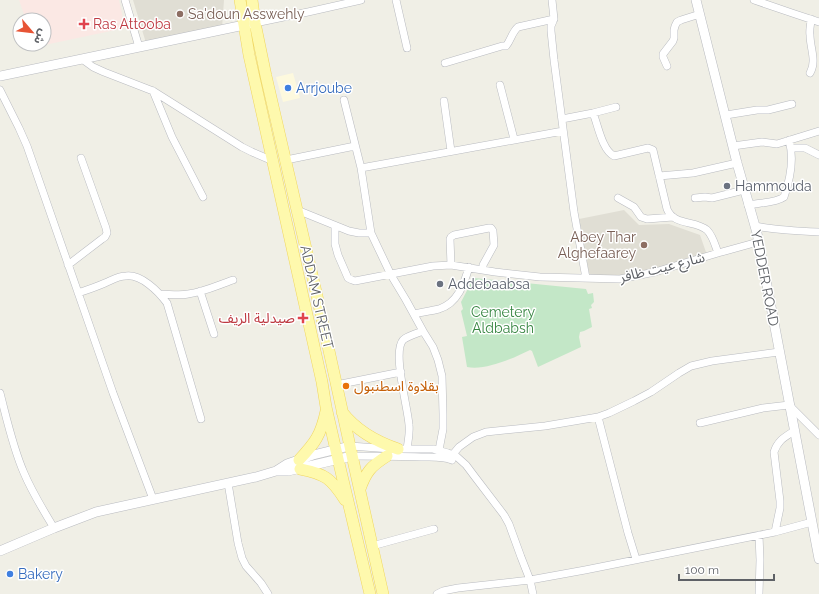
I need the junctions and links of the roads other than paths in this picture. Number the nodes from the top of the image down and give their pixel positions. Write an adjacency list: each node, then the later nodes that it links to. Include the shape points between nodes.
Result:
1 (125, 0): 15 (street)
2 (240, 0): 14 (main road, ADDAM STREET)
3 (252, 0): 13 (main road, ADDAM STREET)
4 (361, 0): 13 (street)
5 (396, 0): 16 (street)
6 (552, 0): 10 (street)
7 (696, 0): 9 (street, YEDDER ROAD)
8 (754, 0): 11 (street)
9 (700, 14): 19 (street, via 681,20 675,26 673,41 663,54); 30 (street, YEDDER ROAD)
10 (554, 19): 18 (street, via 518,27 506,46); 31 (street, via 551,35)
11 (811, 19): 12 (street); 20 (street, via 813,68)
12 (819, 22)
13 (255, 23): 14 (street); 41 (main road, ADDAM STREET)
14 (244, 26): 15 (street); 42 (main road, ADDAM STREET)
15 (139, 47): 17 (street)
16 (407, 48)
17 (82, 59): 21 (street); 24 (street, via 104,72)
18 (445, 63)
19 (666, 66)
20 (810, 73)
21 (0, 76)
22 (500, 85): 34 (street)
23 (0, 90): 59 (street, via 27,146)
24 (153, 91): 42 (street, via 242,147); 47 (street, via 172,137)
25 (344, 100): 36 (street)
26 (444, 101): 38 (street)
27 (792, 104): 30 (street)
28 (616, 107): 29 (street)
29 (593, 113): 31 (street); 45 (street, via 609,152 614,156 651,149 654,152)
30 (726, 115): 37 (street, YEDDER ROAD)
31 (562, 119): 32 (street)
32 (563, 130): 34 (street); 64 (street)
33 (819, 132): 35 (street)
34 (514, 139): 38 (street)
35 (790, 144): 37 (street, via 762,142); 39 (street); 50 (street, via 791,163 784,197)
36 (355, 146): 41 (street); 44 (street)
37 (733, 146): 43 (street, YEDDER ROAD)
38 (451, 151): 44 (street)
39 (819, 155)
40 (81, 158): 59 (street, via 107,233)
41 (286, 160): 51 (main road, ADDAM STREET)
42 (273, 161): 77 (main road, ADDAM STREET)
43 (737, 163): 45 (street, via 693,173); 46 (street, YEDDER ROAD)
44 (361, 168): 56 (street)
45 (659, 176): 52 (street, via 667,208)
46 (744, 190): 49 (street, via 712,198); 50 (street, YEDDER ROAD)
47 (203, 197)
48 (618, 198): 52 (street, via 634,207 641,217 647,220)
49 (695, 198)
50 (748, 204): 54 (street, YEDDER ROAD)
51 (297, 210): 53 (street); 74 (main road, ADDAM STREET)
52 (672, 217): 58 (street, via 707,231)
53 (335, 226): 56 (street, via 359,233); 63 (street, شارع عيت ظافر, via 338,255 350,280 360,281)
54 (755, 226): 55 (street); 57 (street, YEDDER ROAD)
55 (819, 232)
56 (371, 233): 63 (street)
57 (758, 242): 58 (street, شارع عيت ظافر); 72 (street, YEDDER ROAD)
58 (718, 253): 64 (street, شارع عيت ظافر, via 655,272 620,279)
59 (68, 265): 67 (street)
60 (452, 265): 61 (street, شارع عيت ظافر); 62 (street, via 450,239 454,234 492,228 494,245); 63 (street, شارع عيت ظافر, via 433,266)
61 (469, 267): 62 (street, شارع عيت ظافر); 69 (street, via 454,300 441,308)
62 (483, 269): 64 (street, شارع عيت ظافر, via 540,277)
63 (391, 275): 69 (street)
64 (586, 278)
65 (233, 280): 66 (street)
66 (200, 291): 68 (street, via 183,295); 71 (street)
67 (78, 294): 68 (street, via 127,275 141,280); 93 (street)
68 (160, 294): 80 (street, via 166,303)
69 (414, 314): 70 (street)
70 (423, 331): 73 (street, via 403,339 399,351); 85 (street, via 436,352 442,376 443,414)
71 (214, 334)
72 (779, 352): 76 (street, YEDDER ROAD); 79 (street, via 691,366 651,392)
73 (401, 372): 74 (street); 84 (street, via 409,424 409,435)
74 (336, 385): 78 (main road, ADDAM STREET)
75 (0, 393): 96 (street, via 13,444 24,473)
76 (789, 405): 81 (street, via 763,408); 82 (street, YEDDER ROAD); 83 (street)
77 (326, 407): 87 (main road, ADDAM STREET); 90 (main road, via 320,434)
78 (342, 412): 84 (main road, via 366,434 388,446); 86 (main road, ADDAM STREET)
79 (598, 417): 89 (street, via 546,426 486,432 473,437 459,447); 102 (street)
80 (201, 419)
81 (700, 423)
82 (794, 431): 95 (street, YEDDER ROAD); 98 (street, via 779,442 774,452 780,502)
83 (819, 435)
84 (402, 449): 85 (street); 86 (street)
85 (439, 450): 89 (street)
86 (351, 451): 87 (street); 88 (street); 92 (main road, ADDAM STREET)
87 (337, 454): 90 (street); 94 (main road, ADDAM STREET)
88 (387, 456): 89 (street); 92 (main road, via 370,468)
89 (451, 457): 104 (street, via 466,465 509,524)
90 (299, 464): 91 (street, via 288,471 276,471); 94 (main road, via 335,485)
91 (228, 483): 93 (street); 105 (street, via 242,558)
92 (360, 489): 100 (main road, ADDAM STREET)
93 (153, 499): 96 (street, via 96,512)
94 (350, 509): 106 (main road, ADDAM STREET)
95 (812, 522): 98 (street); 103 (street, YEDDER ROAD)
96 (54, 528): 101 (street)
97 (434, 529): 100 (street)
98 (774, 532): 99 (street)
99 (759, 535): 102 (street); 110 (street)
100 (372, 546): 107 (main road, ADDAM STREET)
101 (0, 551)
102 (636, 559): 104 (street)
103 (819, 559)
104 (530, 580): 108 (street, via 458,588); 109 (street)
105 (268, 594)
106 (370, 594)
107 (383, 594)
108 (437, 594)
109 (534, 594)
110 (759, 594)

